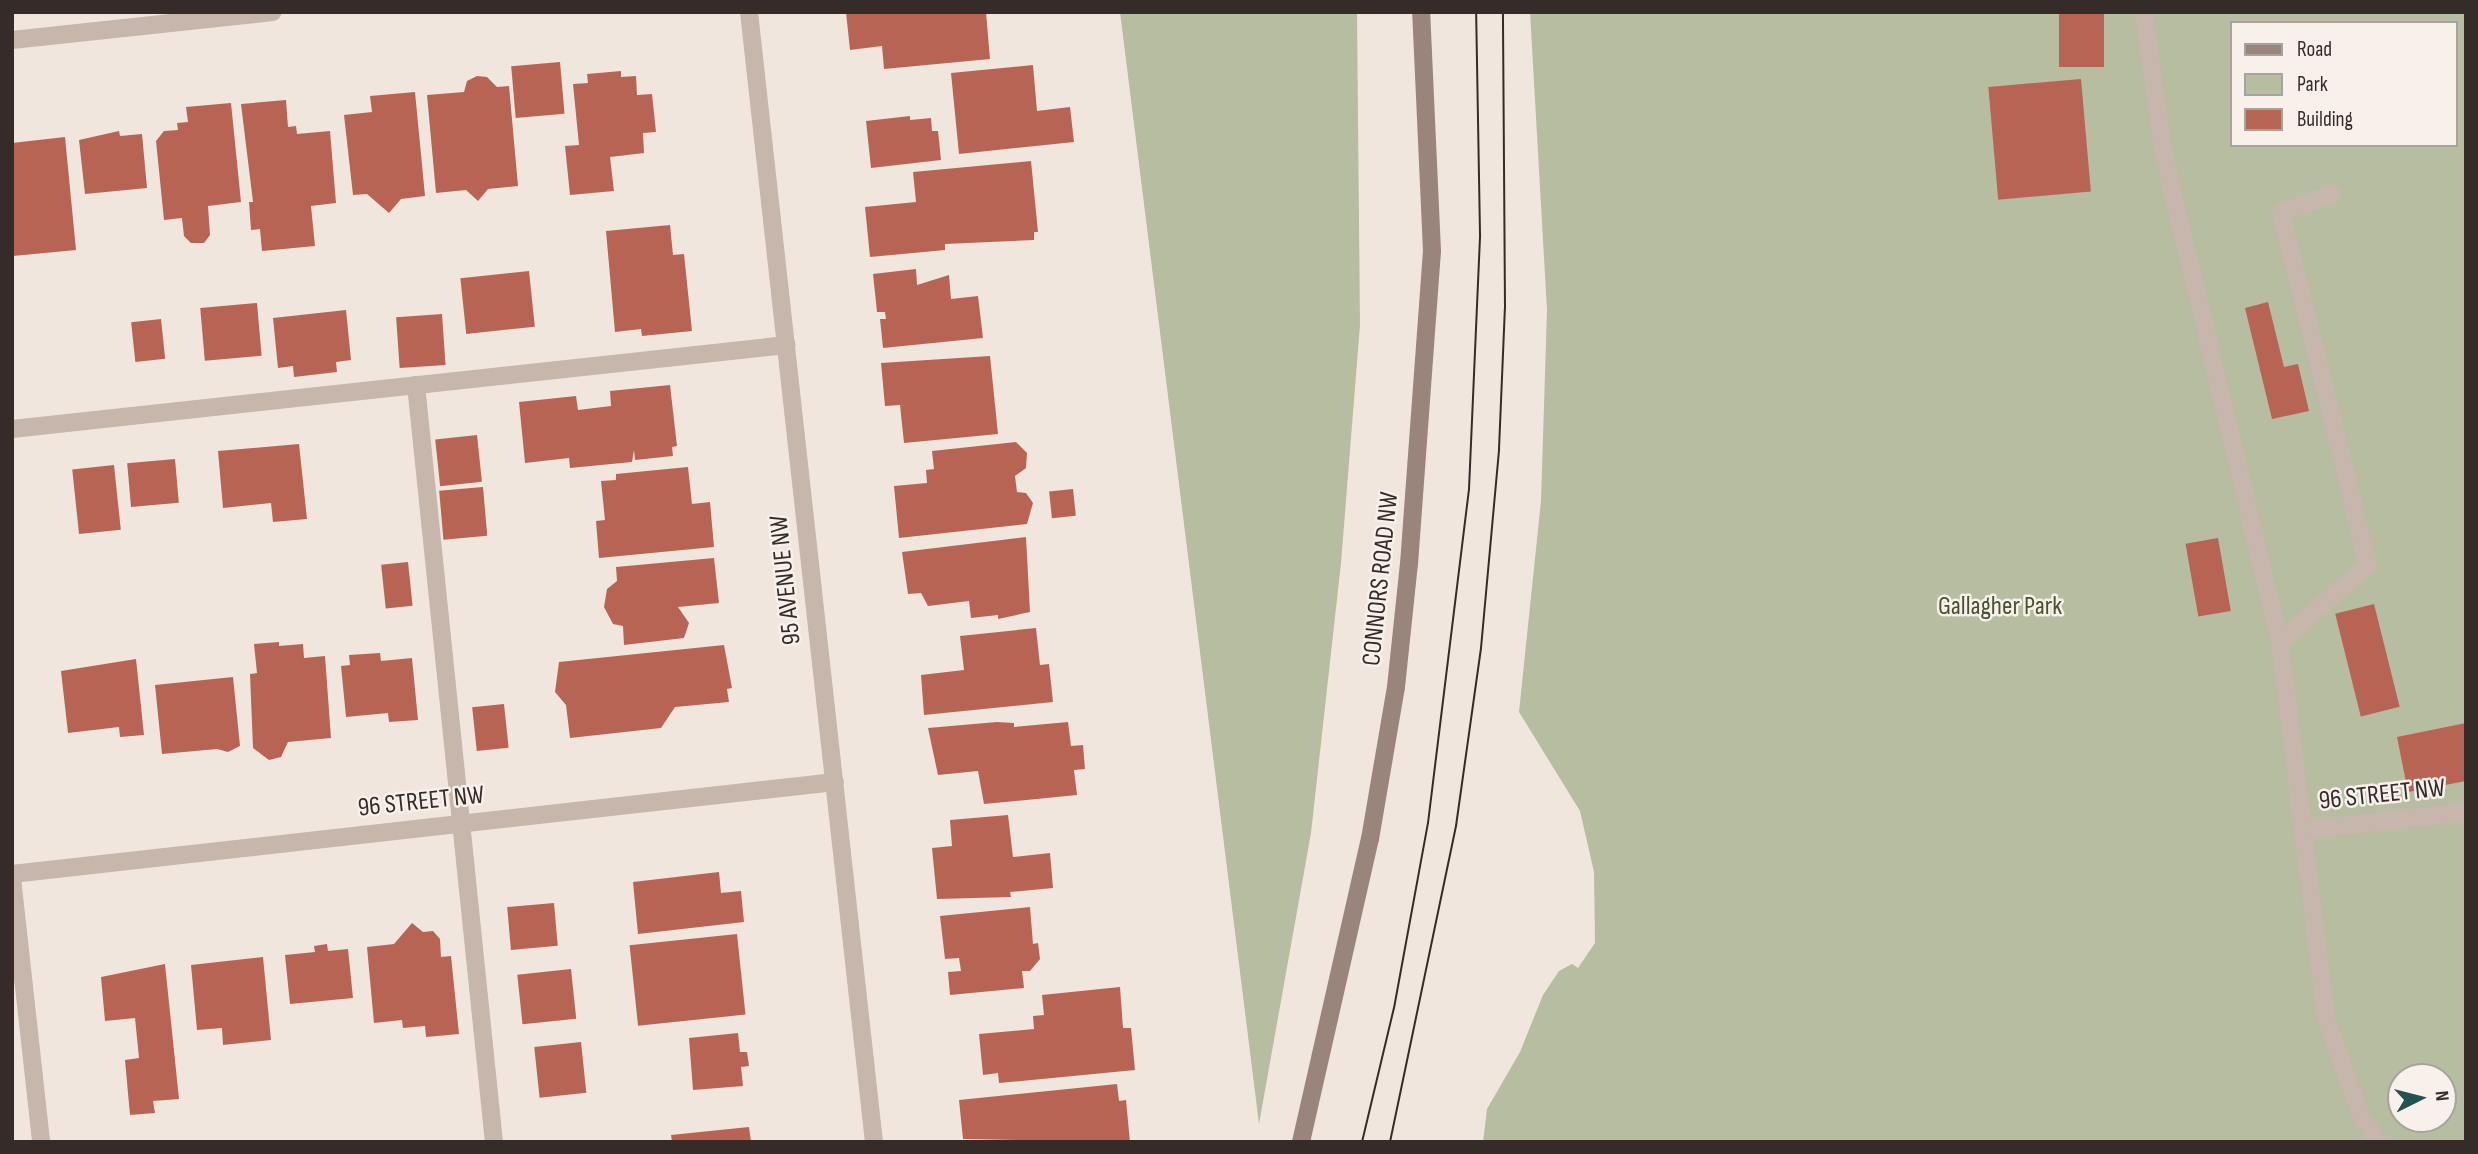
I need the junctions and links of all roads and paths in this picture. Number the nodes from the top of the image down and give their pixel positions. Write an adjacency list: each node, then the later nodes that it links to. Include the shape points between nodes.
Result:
1 (272, 12): 5 (street)
2 (749, 12): 7 (street, 95 AVENUE NW)
3 (1421, 12): 19 (main road, CONNORS ROAD NW, via 1432,250 1396,687 1370,839)
4 (2144, 12): 10 (street, via 2163,151)
5 (12, 40)
6 (2333, 194): 10 (street, via 2281,213 2368,565)
7 (786, 345): 8 (street); 11 (street, 95 AVENUE NW)
8 (416, 385): 9 (street); 13 (street)
9 (12, 429)
10 (2280, 642): 14 (street)
11 (835, 782): 13 (street, 96 STREET NW); 18 (street, 95 AVENUE NW)
12 (2466, 812): 14 (street, 96 STREET NW)
13 (461, 824): 15 (street, 96 STREET NW); 17 (street)
14 (2303, 830): 20 (street, via 2326,1018 2362,1118)
15 (12, 876): 16 (street)
16 (41, 1142)
17 (495, 1142)
18 (874, 1142)
19 (1301, 1142)
20 (2379, 1142)

